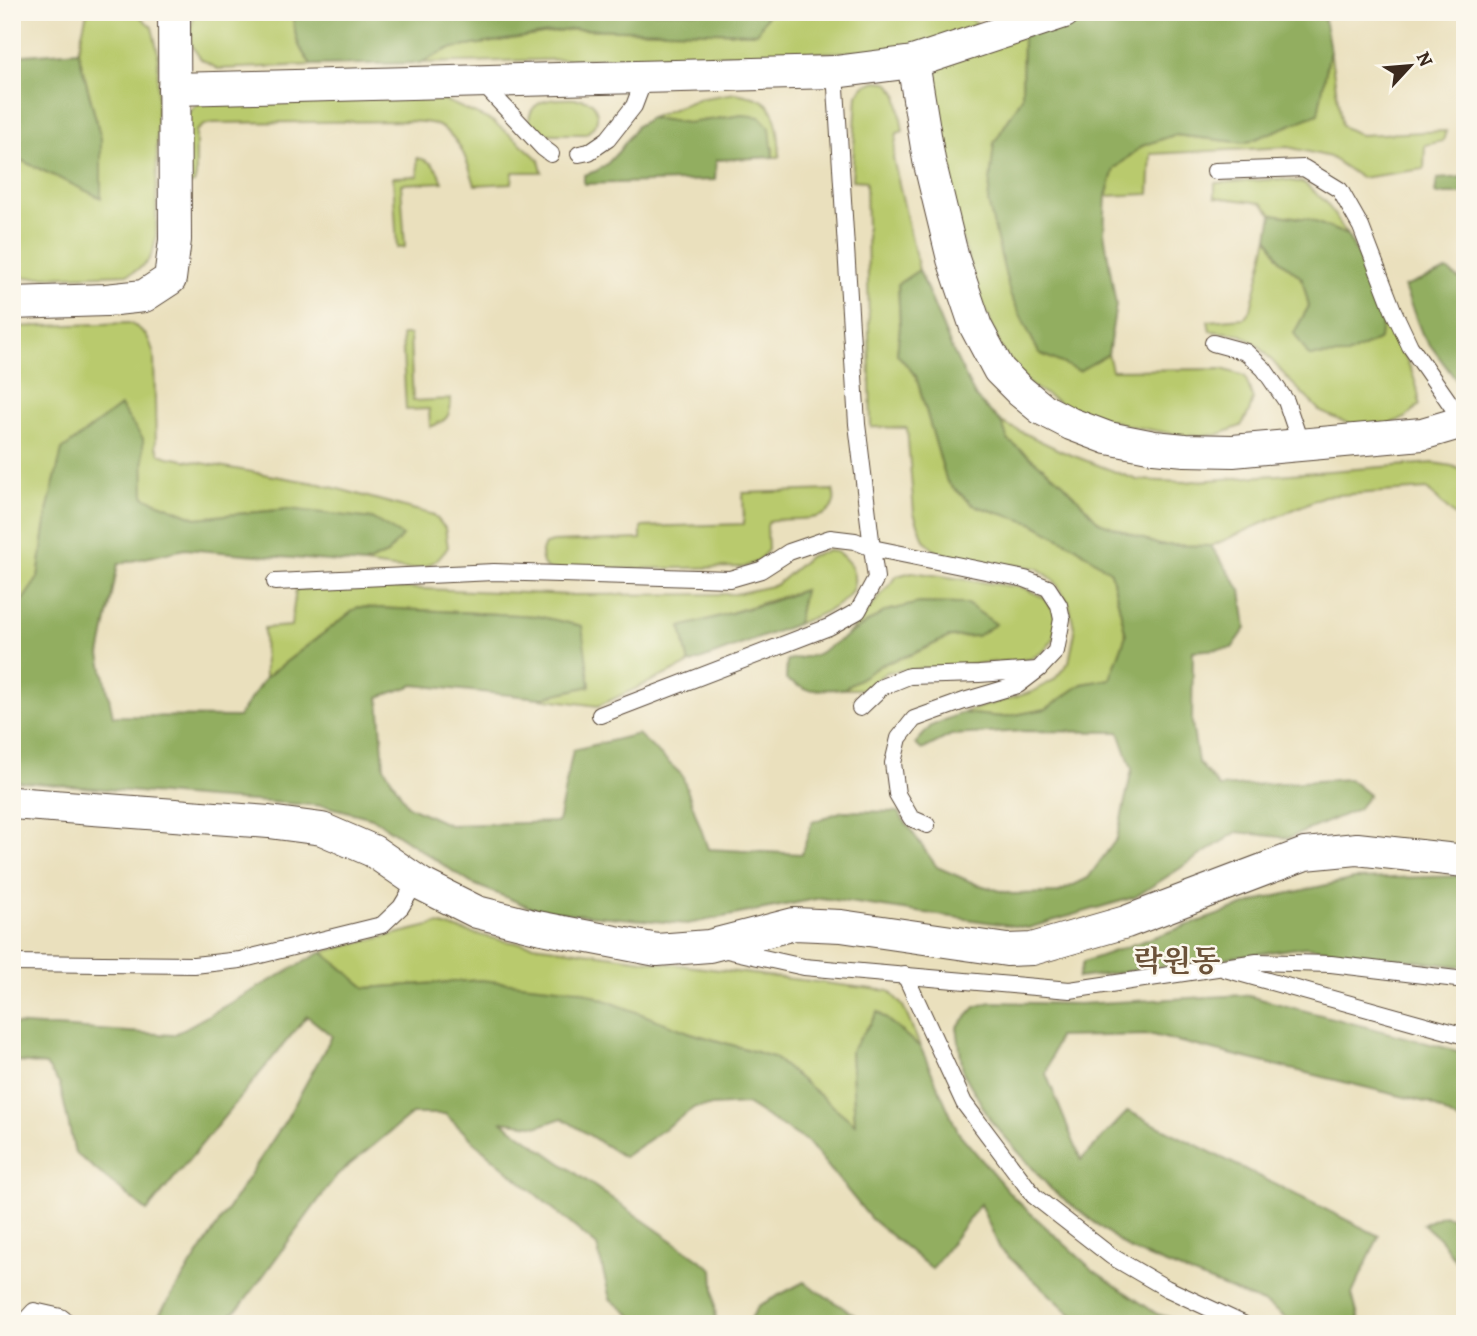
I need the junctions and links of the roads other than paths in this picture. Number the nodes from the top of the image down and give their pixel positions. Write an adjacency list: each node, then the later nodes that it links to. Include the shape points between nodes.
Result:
1 (174, 12): 7 (street)
2 (1064, 12): 3 (street)
3 (913, 62): 4 (street); 14 (street, via 929,160 953,258 976,327 999,370 1020,391 1071,424 1108,438 1154,447 1233,451)
4 (835, 72): 5 (street); 15 (lane, via 858,425)
5 (645, 77): 6 (street); 9 (lane, via 634,106 608,139)
6 (480, 81): 7 (street); 8 (lane)
7 (174, 89): 11 (street, via 176,240 170,279 144,296)
8 (551, 154)
9 (579, 154)
10 (1215, 171): 13 (lane, via 1304,168 1340,190 1361,226 1409,346)
11 (12, 303)
12 (1213, 343): 14 (lane, via 1246,352 1264,369 1286,401)
13 (1464, 423): 14 (street, via 1422,434)
14 (1301, 445)
15 (872, 548): 16 (lane, via 830,538 730,579 494,572); 17 (lane, via 1025,579 1048,588 1062,619 1056,651); 19 (lane, via 876,578 858,611 829,627)
16 (275, 582)
17 (1039, 670): 18 (lane, via 909,676 882,687); 21 (lane, via 1018,685 914,719 899,738 893,763 897,794 911,818)
18 (860, 708)
19 (600, 715)
20 (12, 803): 23 (street, via 322,829 373,852)
21 (927, 825)
22 (1465, 861): 24 (street, via 1357,849 1305,854 1126,922 1032,949 1007,950 841,926 794,924)
23 (411, 877): 24 (street, via 477,912 537,927 657,950); 25 (lane, via 406,900 382,925 240,960 194,965)
24 (709, 946): 27 (lane, via 804,967)
25 (12, 962)
26 (1219, 967): 27 (lane, via 1070,990); 28 (lane, via 1257,962 1331,964); 29 (lane)
27 (905, 975): 32 (lane, via 964,1103 1034,1196 1111,1256)
28 (1465, 980)
29 (1465, 1036)
30 (22, 1324): 31 (lane, via 34,1311 61,1317)
31 (70, 1324)
32 (1243, 1324)

